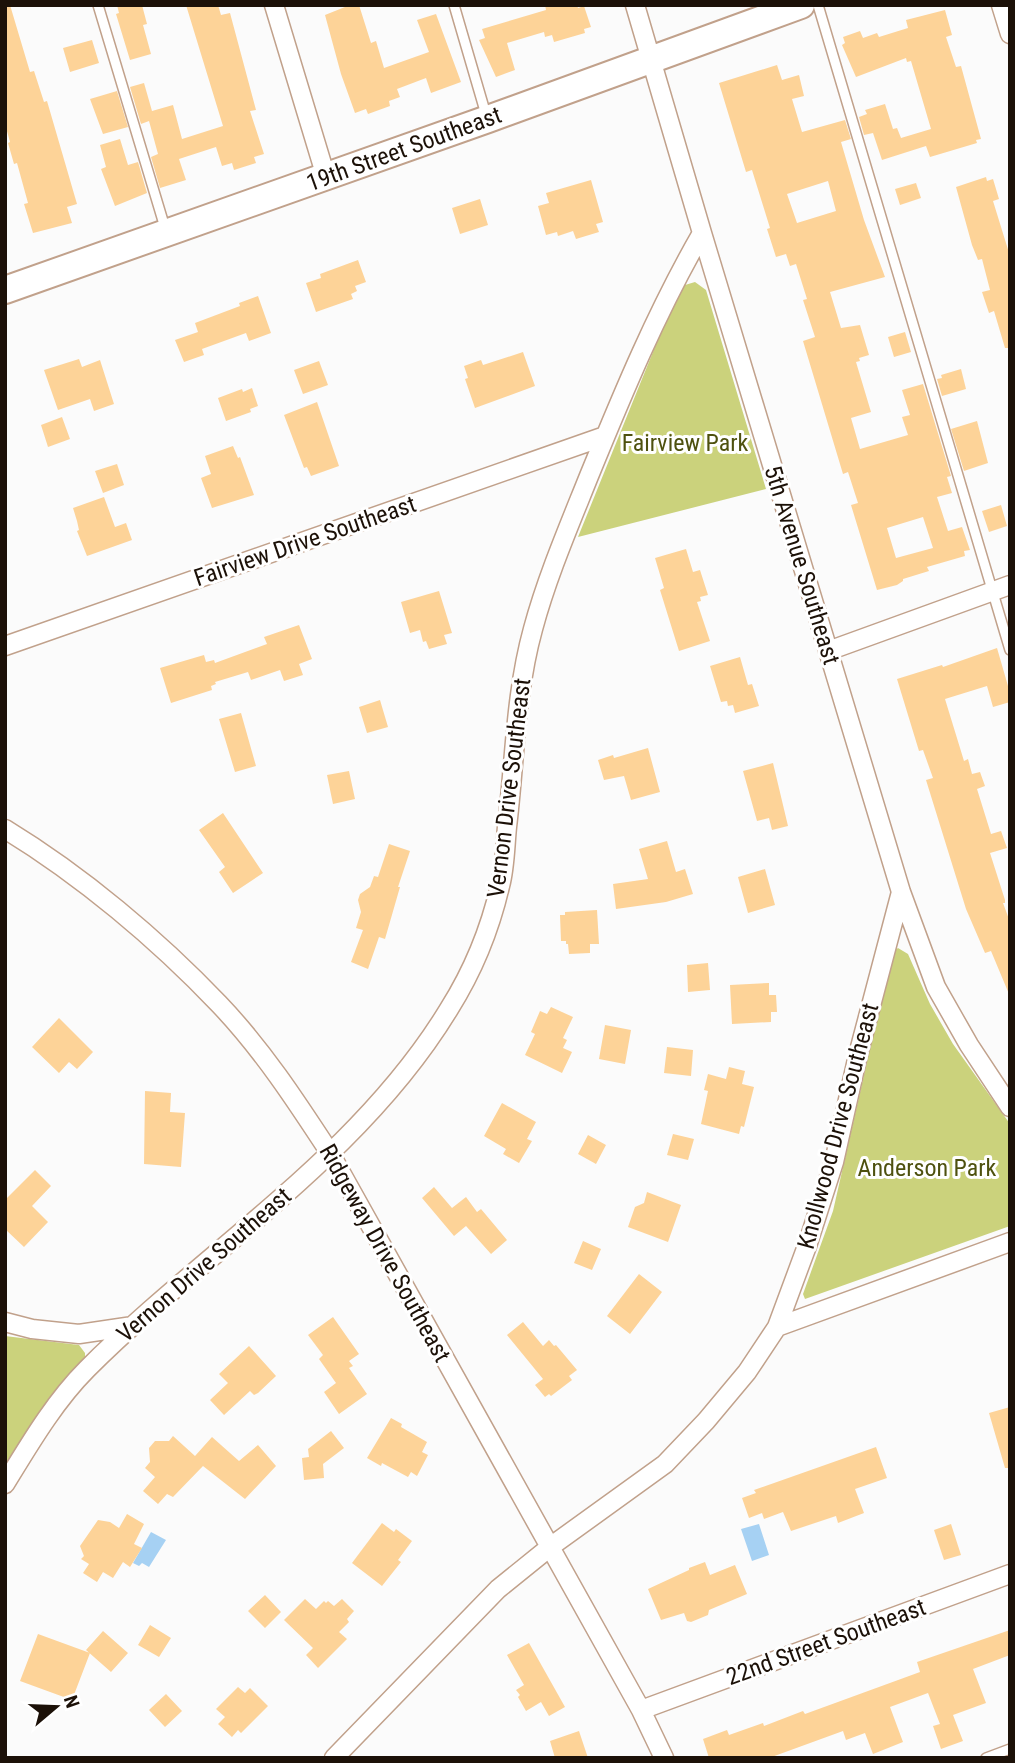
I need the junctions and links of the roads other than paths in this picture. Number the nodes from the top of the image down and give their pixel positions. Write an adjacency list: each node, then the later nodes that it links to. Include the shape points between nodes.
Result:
1 (98, 5): 12 (lane)
2 (274, 5): 11 (street)
3 (454, 5): 10 (lane)
4 (635, 5): 9 (street, 5th Avenue Southeast)
5 (801, 5): 9 (main road, 19th Street Southeast)
6 (818, 5): 17 (lane)
7 (1001, 5): 8 (street)
8 (1010, 34)
9 (651, 60): 10 (main road, 19th Street Southeast); 13 (street, 5th Avenue Southeast)
10 (488, 120): 11 (main road, 19th Street Southeast)
11 (326, 177): 12 (main road, 19th Street Southeast)
12 (166, 233): 14 (main road, 19th Street Southeast)
13 (702, 233): 15 (street, Vernon Drive Southeast, via 669,291); 20 (street, 5th Avenue Southeast)
14 (5, 290)
15 (605, 436): 18 (street, Fairview Drive Southeast); 24 (street, Vernon Drive Southeast, via 533,629 516,710 501,884 481,949 449,1010 416,1056)
16 (1010, 585): 17 (street)
17 (992, 591): 19 (lane); 20 (street)
18 (5, 646)
19 (1010, 650)
20 (828, 651): 22 (street, 5th Avenue Southeast)
21 (5, 829): 24 (street, Ridgeway Drive Southeast, via 54,858 220,1004 282,1080)
22 (901, 892): 23 (street, 5th Avenue Southeast, via 936,987); 28 (street, Knollwood Drive Southeast, via 834,1162)
23 (1010, 1107)
24 (330, 1153): 27 (street, Vernon Drive Southeast); 30 (street, Ridgeway Drive Southeast)
25 (1010, 1242): 28 (street)
26 (5, 1322): 27 (street, via 79,1335)
27 (133, 1326): 29 (street, Vernon Drive Southeast, via 84,1372)
28 (777, 1327): 30 (street, Knollwood Drive Southeast, via 706,1422 665,1464)
29 (5, 1484)
30 (550, 1547): 32 (street, Ridgeway Drive Southeast); 34 (street, Knollwood Drive Southeast, via 498,1589)
31 (1010, 1574): 32 (street, 22nd Street Southeast)
32 (641, 1710): 35 (street, Ridgeway Drive Southeast)
33 (1010, 1749): 36 (lane)
34 (334, 1758)
35 (664, 1758)
36 (986, 1758)

